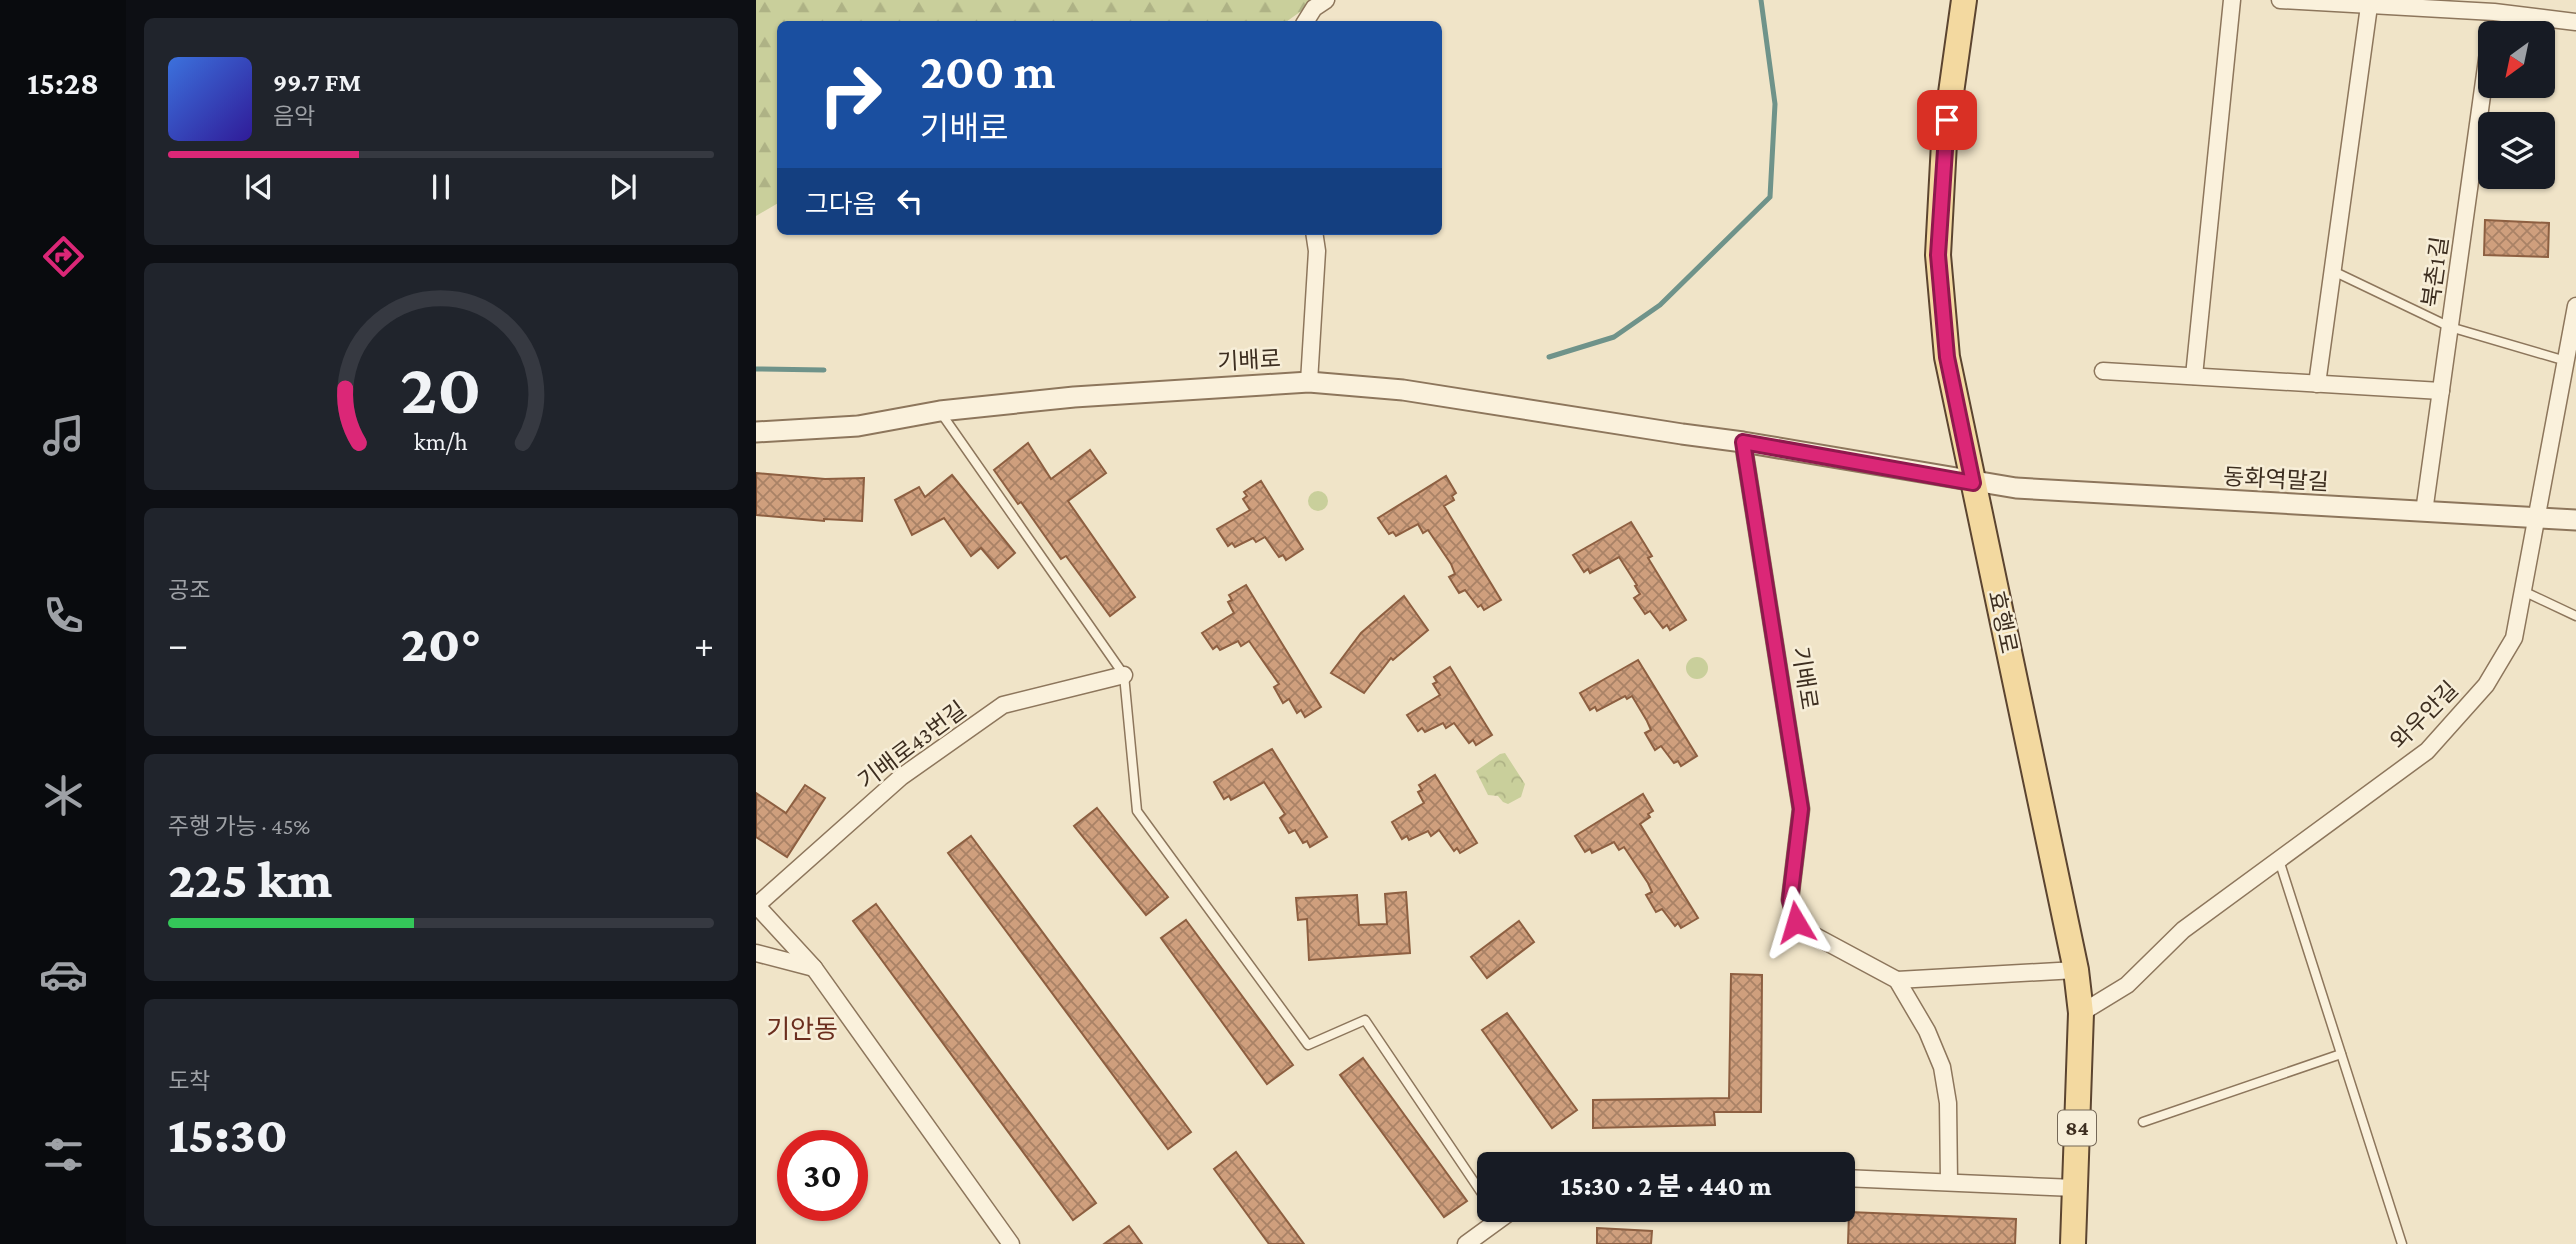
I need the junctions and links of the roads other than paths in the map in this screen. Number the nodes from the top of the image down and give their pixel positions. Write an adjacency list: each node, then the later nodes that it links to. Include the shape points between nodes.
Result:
1 (1326, 0): 7 (street)
2 (1964, 0): 23 (main road, 효행로 / 84, via 1944,143 1938,255 1947,357)
3 (2232, 0): 16 (street)
4 (2280, 0): 5 (street)
5 (2369, 6): 6 (street); 11 (street)
6 (2494, 6): 8 (street)
7 (1306, 21)
8 (2576, 22)
9 (2482, 98): 13 (street, 북촌1길)
10 (1315, 235): 17 (street)
11 (2333, 271): 13 (lane); 18 (street)
12 (2576, 306): 14 (street, 와우안길)
13 (2450, 327): 14 (lane); 19 (street, 북촌1길)
14 (2566, 361): 25 (street, 와우안길)
15 (2103, 371): 16 (street)
16 (2194, 376): 18 (street)
17 (1309, 382): 20 (street, 기배로); 22 (street, 기배로, via 1403,390)
18 (2318, 384): 19 (street)
19 (2441, 391): 24 (street, 북촌1길)
20 (940, 411): 21 (street, 기배로, via 858,426); 29 (lane)
21 (756, 432)
22 (1743, 442): 23 (street, 기배로); 35 (street, 기배로, via 1801,809 1790,900 1796,922)
23 (1973, 483): 24 (street, 동화역말길); 34 (main road, 효행로 / 84)
24 (2424, 512): 25 (street, 동화역말길)
25 (2535, 517): 26 (street, 동화역말길); 27 (street, 와우안길)
26 (2576, 520)
27 (2523, 591): 28 (lane); 30 (street, 와우안길, via 2514,638 2486,685 2427,751)
28 (2576, 616)
29 (1124, 675): 31 (street, 기배로43번길, via 1003,705 901,777); 41 (lane, via 1137,811 1308,1045 1365,1020)
30 (2278, 860): 36 (street, 와우안길, via 2183,930 2127,985); 37 (lane)
31 (756, 906): 33 (street)
32 (756, 953): 33 (street)
33 (814, 968): 44 (street)
34 (2076, 970): 35 (street); 36 (main road, 효행로 / 84)
35 (1897, 980): 40 (street, via 1927,1031 1941,1067 1948,1103)
36 (2081, 1013): 42 (main road, 효행로 / 84)
37 (2341, 1054): 38 (lane); 47 (lane)
38 (2143, 1122)
39 (1855, 1178): 40 (street)
40 (1949, 1182): 42 (street)
41 (1477, 1185)
42 (2075, 1188): 46 (main road, 효행로 / 84)
43 (1489, 1222): 45 (street)
44 (1011, 1244)
45 (1466, 1244)
46 (2073, 1244)
47 (2402, 1244)

